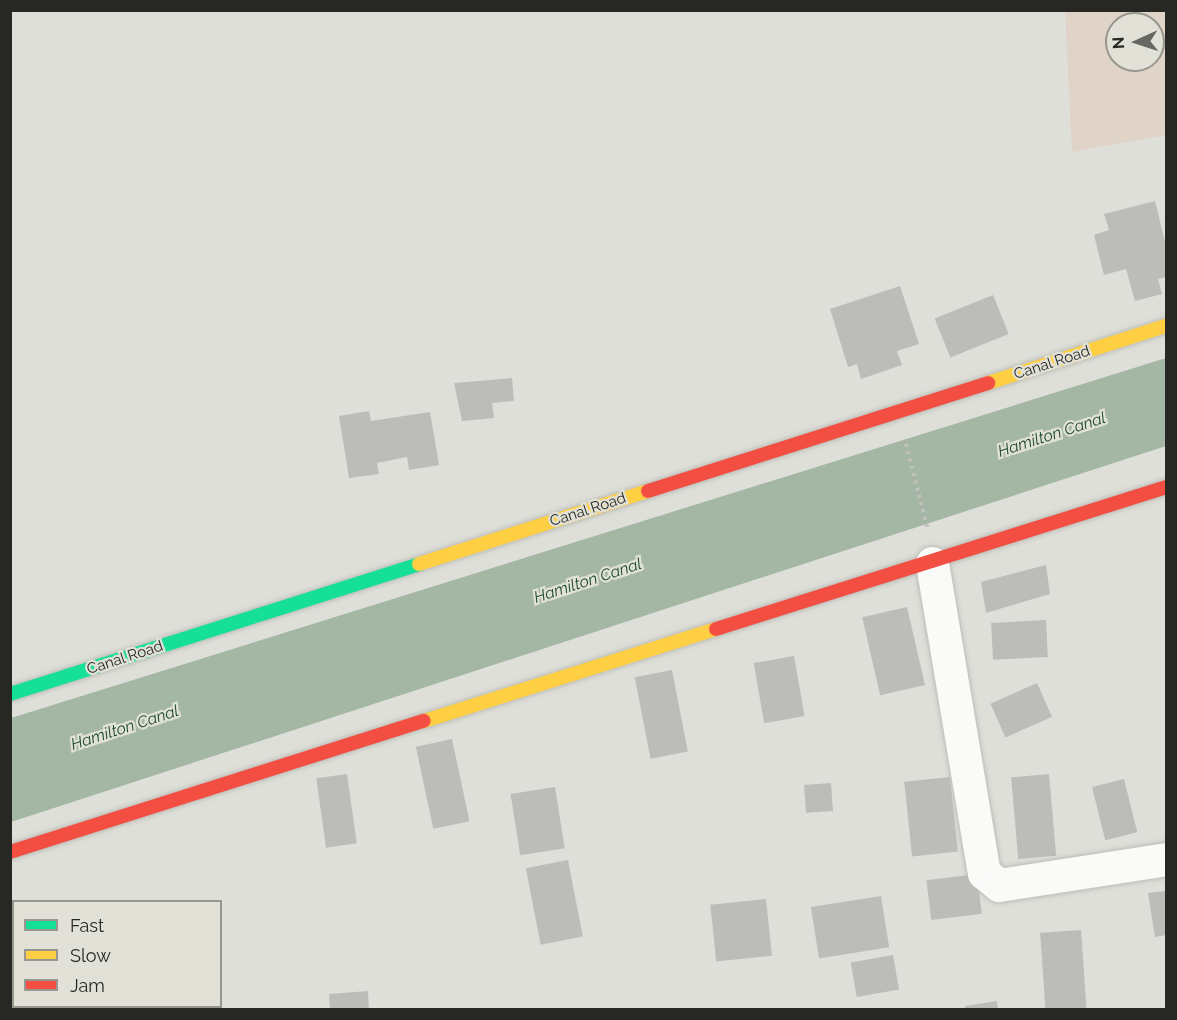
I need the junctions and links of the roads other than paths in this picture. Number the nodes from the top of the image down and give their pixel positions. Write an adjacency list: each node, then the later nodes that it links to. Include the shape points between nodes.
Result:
1 (1167, 326): 4 (street, Canal Road)
2 (1167, 487): 3 (street)
3 (931, 550): 5 (street); 6 (street, via 984,873 999,885)
4 (10, 694)
5 (10, 852)
6 (1167, 860)

